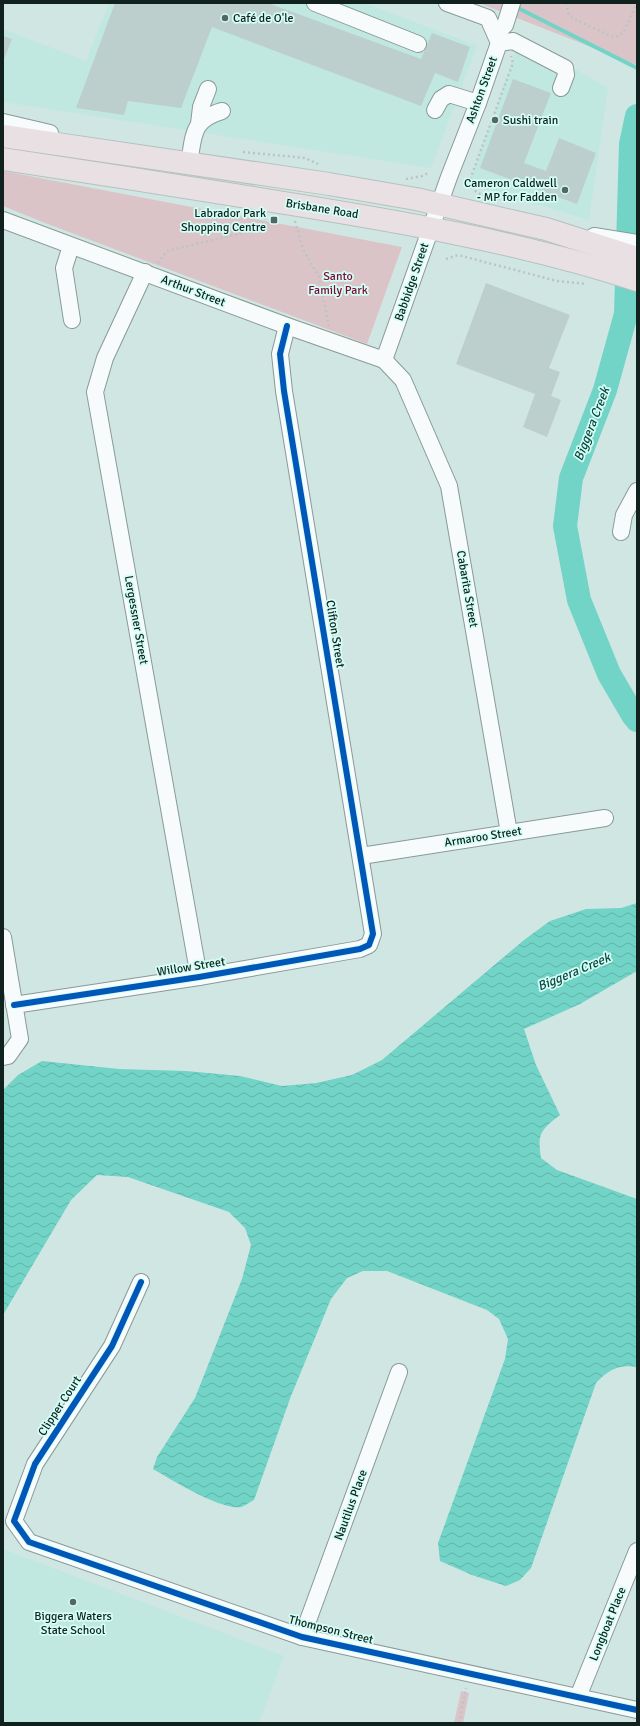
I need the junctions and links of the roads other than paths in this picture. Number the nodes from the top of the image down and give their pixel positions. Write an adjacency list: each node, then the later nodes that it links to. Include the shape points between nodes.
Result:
1 (315, 3): 5 (street)
2 (447, 3): 4 (street, via 488,18)
3 (511, 8): 4 (street, Ashton Street, via 504,26)
4 (503, 40): 6 (street, via 565,68 566,75); 8 (street, Ashton Street)
5 (418, 44)
6 (560, 88)
7 (208, 89): 12 (street, via 201,107)
8 (478, 103): 9 (street, via 449,94 441,99); 17 (street, Ashton Street)
9 (435, 110)
10 (222, 111): 12 (street, via 208,115)
11 (3, 122): 14 (street, via 52,133)
12 (199, 124): 16 (street, via 195,131)
13 (3, 136): 14 (highway)
14 (98, 150): 16 (highway)
15 (3, 159): 19 (highway, Brisbane Road, via 306,206)
16 (189, 163): 17 (highway)
17 (439, 204): 19 (street, Babbidge Street); 20 (highway)
18 (3, 220): 22 (street, Arthur Street)
19 (431, 229): 25 (highway, Brisbane Road, via 530,250 595,276); 28 (street, Babbidge Street)
20 (597, 241): 21 (street); 23 (highway)
21 (637, 243)
22 (71, 246): 24 (street, Arthur Street); 26 (street, via 64,268)
23 (637, 258)
24 (145, 272): 27 (street, Arthur Street); 36 (street, Lergessner Street, via 105,358 95,392)
25 (637, 280)
26 (72, 320)
27 (287, 326): 28 (street, Arthur Street); 33 (street, Clifton Street, via 280,354 284,392)
28 (384, 360): 32 (street, Cabarita Street, via 403,380 449,486)
29 (637, 491): 30 (street, via 624,515)
30 (621, 532)
31 (605, 818): 32 (street, Armaroo Street)
32 (509, 833): 33 (street, Armaroo Street)
33 (361, 856): 35 (street, Clifton Street, via 373,934)
34 (3, 937): 37 (street)
35 (369, 945): 36 (street, Willow Street, via 360,949)
36 (199, 977): 37 (street, Willow Street)
37 (14, 1005): 38 (street, via 20,1039 8,1056)
38 (3, 1057)
39 (141, 1282): 41 (street, Clipper Court, via 112,1346 35,1464 14,1521)
40 (399, 1372): 43 (street, Nautilus Place)
41 (29, 1542): 43 (street, Thompson Street)
42 (637, 1551): 44 (street, Longboat Place)
43 (302, 1637): 44 (street, Thompson Street)
44 (578, 1697): 45 (street, Thompson Street)
45 (637, 1710)

